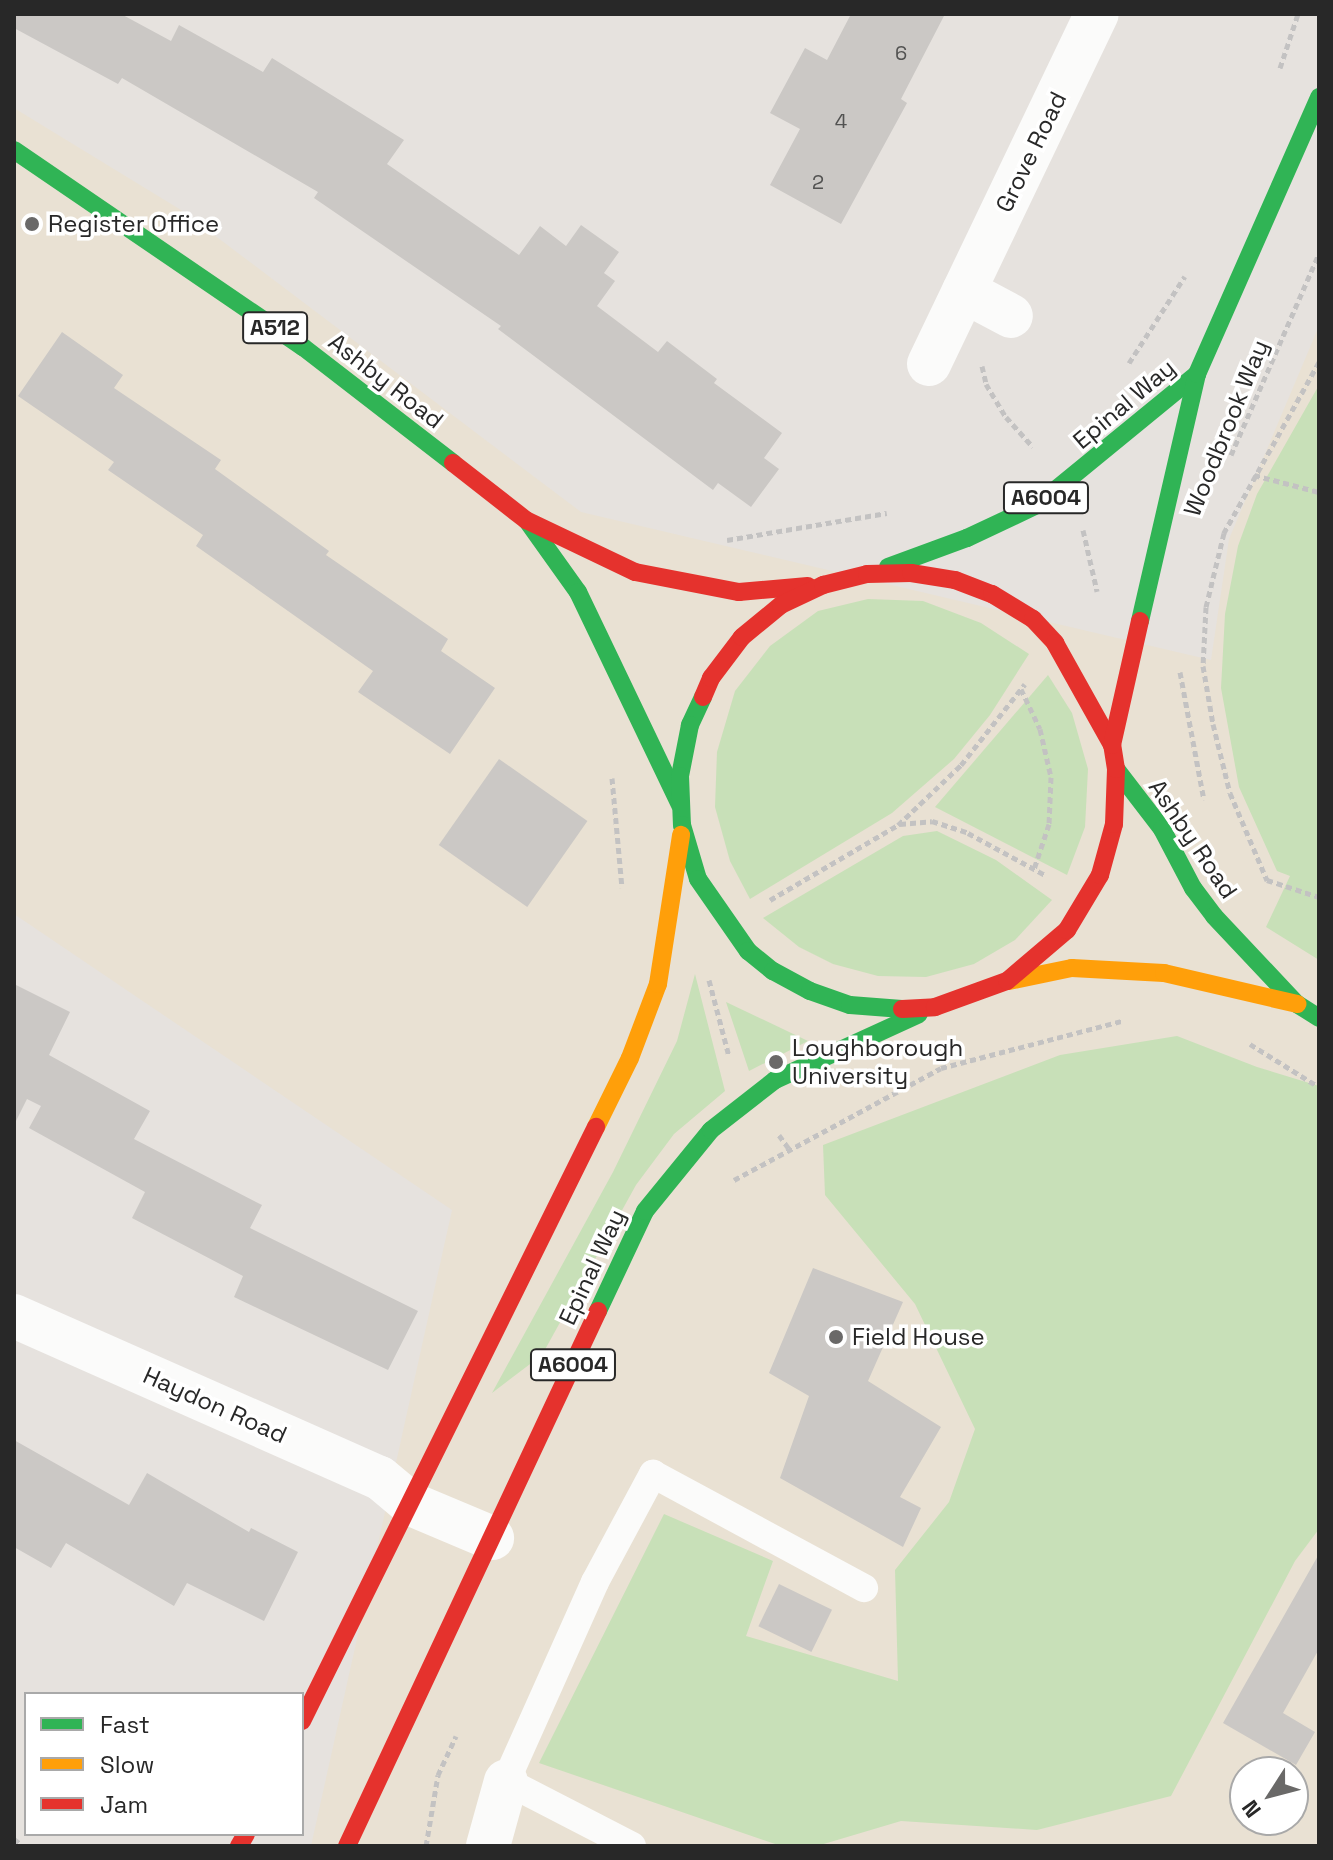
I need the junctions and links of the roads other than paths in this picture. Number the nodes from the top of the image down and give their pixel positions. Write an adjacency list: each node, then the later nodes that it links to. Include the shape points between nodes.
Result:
1 (1097, 14): 4 (street, Grove Road)
2 (1319, 97): 7 (main road, Epinal Way / A6004)
3 (14, 150): 8 (main road, Ashby Road / A512, via 303,347)
4 (964, 291): 5 (street); 6 (street, Grove Road)
5 (1011, 316)
6 (929, 364)
7 (1197, 374): 9 (main road, Epinal Way / A6004, via 1037,505 967,538); 11 (main road, Epinal Way / A6004)
8 (526, 520): 10 (main road, Ashby Road / A512, via 635,572 680,583 739,592); 13 (main road, Ashby Road / A512, via 578,592)
9 (867, 574): 10 (main road); 11 (main road, via 955,580 992,594 1033,619 1055,643)
10 (823, 585): 13 (main road, via 781,605 742,637 711,678 690,725)
11 (1112, 745): 12 (main road)
12 (1116, 769): 15 (main road, via 1114,824 1094,887 1067,930); 16 (main road, Ashby Road, via 1162,829 1214,916)
13 (680, 805): 14 (main road)
14 (682, 825): 17 (main road, via 698,879 748,951 773,971 850,1005 892,1010); 20 (main road, via 658,984 630,1058)
15 (1007, 981): 16 (main road, Ashby Road, via 1072,968 1164,973); 17 (main road)
16 (1297, 1004): 18 (main road, Ashby Road)
17 (935, 1007): 21 (main road, Epinal Way / A6004, via 775,1080 711,1130 645,1211)
18 (1319, 1018)
19 (14, 1316): 20 (street, Haydon Road, via 380,1478)
20 (411, 1504): 21 (street, Haydon Road); 23 (main road)
21 (492, 1538): 25 (main road, Epinal Way / A6004)
22 (864, 1588): 24 (lane, via 653,1474 595,1582)
23 (304, 1717)
24 (506, 1781): 26 (street); 27 (lane)
25 (347, 1846)
26 (488, 1846)
27 (632, 1846)

